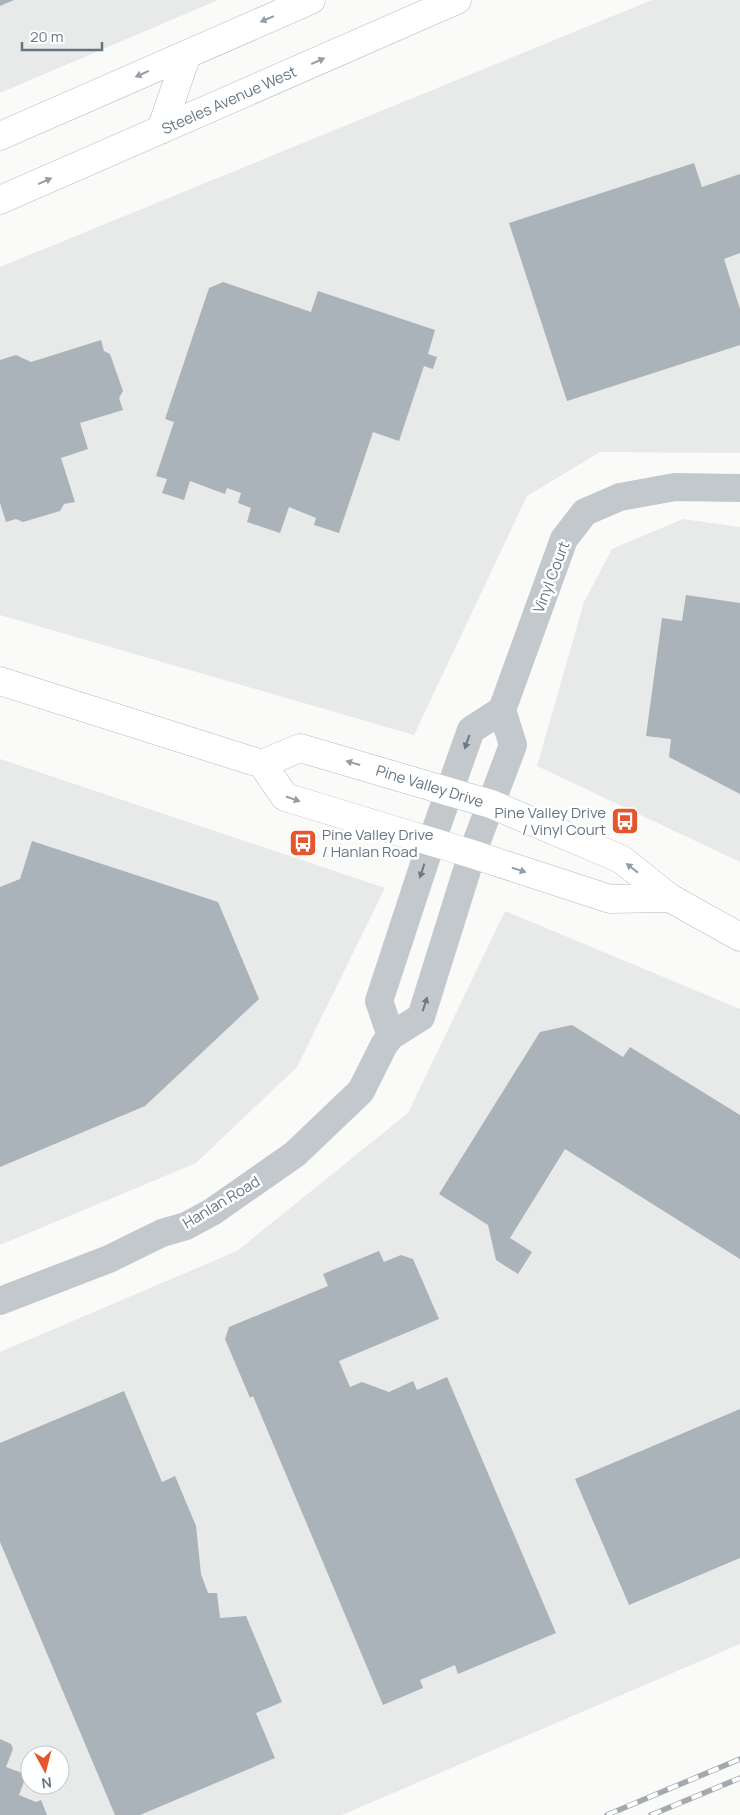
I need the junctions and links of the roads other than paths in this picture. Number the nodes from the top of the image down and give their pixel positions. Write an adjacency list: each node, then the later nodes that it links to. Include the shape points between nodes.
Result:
1 (311, 0): 3 (main road, one-way to 3)
2 (457, 0): 4 (main road, Steeles Avenue West, one-way to 2)
3 (187, 54): 4 (main road); 5 (main road, one-way to 5)
4 (161, 130): 6 (main road, Steeles Avenue West, one-way to 4)
5 (0, 136)
6 (0, 200)
7 (740, 488): 9 (street, Vinyl Court, via 675,487 620,497 585,512 564,539)
8 (0, 681): 10 (main road)
9 (502, 710): 11 (street, one-way to 11, via 471,730); 12 (street, via 513,745)
10 (262, 764): 11 (main road, Pine Valley Drive, one-way to 10, via 300,748); 13 (main road, Pine Valley Drive, one-way to 13, via 285,797)
11 (450, 792): 12 (main road, Pine Valley Drive); 13 (street)
12 (491, 804): 14 (street); 15 (main road, Pine Valley Drive, one-way to 12, via 621,859)
13 (431, 843): 14 (main road, Pine Valley Drive); 17 (street, one-way to 17, via 379,1001)
14 (472, 854): 15 (main road, Pine Valley Drive, one-way to 15, via 610,899); 17 (street, Hanlan Road, one-way to 14, via 421,1017)
15 (670, 898): 16 (main road, Pine Valley Drive)
16 (740, 936)
17 (391, 1036): 18 (street, Hanlan Road, via 361,1091 295,1154 235,1197 186,1226)
18 (0, 1301)

